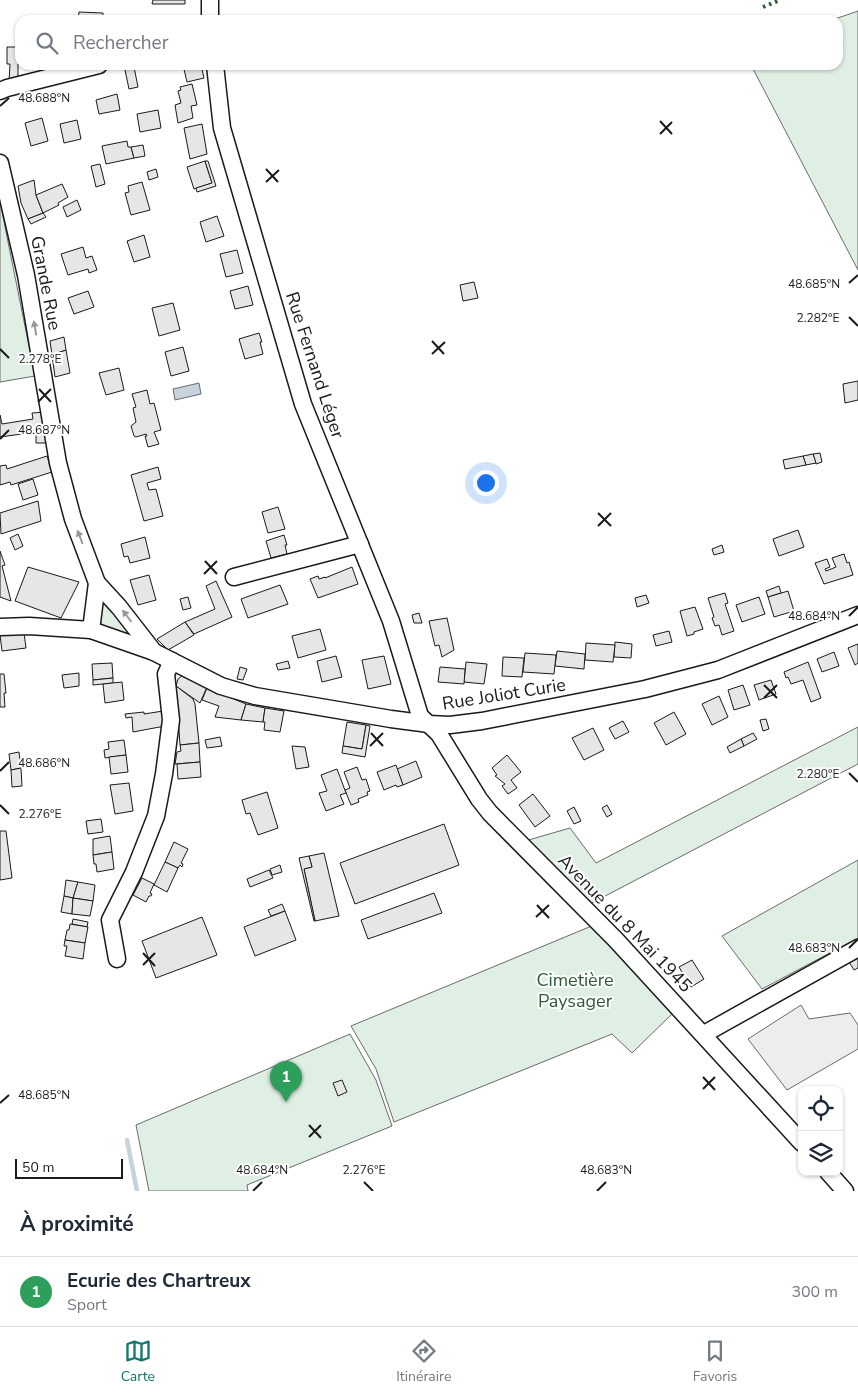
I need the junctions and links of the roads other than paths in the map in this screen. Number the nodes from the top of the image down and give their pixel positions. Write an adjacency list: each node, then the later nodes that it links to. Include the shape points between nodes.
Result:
1 (79, 70): 3 (street)
2 (216, 70): 5 (street, Rue Fernand Léger, via 222,128 303,404)
3 (0, 91)
4 (0, 163): 7 (street, Grande Rue, one-way to 4, via 73,519 58,463 26,275)
5 (360, 544): 6 (street); 13 (street, Rue Fernand Léger, via 391,621 420,716)
6 (234, 577)
7 (97, 583): 10 (street, Grande Rue); 11 (street, Grande Rue, one-way to 7)
8 (858, 615): 13 (street, Rue Joliot Curie, via 709,673 645,689 482,720 450,725)
9 (0, 627): 10 (street, Rue Joliot Curie)
10 (91, 630): 11 (street, Rue Joliot Curie)
11 (154, 652): 12 (street, Rue Joliot Curie)
12 (172, 661): 13 (street, Rue Joliot Curie, via 221,686 256,696); 15 (street, via 166,674 171,720 156,816 134,872 110,920)
13 (429, 724): 16 (street, Avenue du 8 Mai 1945, via 439,734 490,813)
14 (858, 948): 16 (street)
15 (117, 959)
16 (704, 1034): 17 (street, Avenue du 8 Mai 1945)
17 (798, 1139)
18 (832, 1176): 19 (street)
19 (845, 1191)

